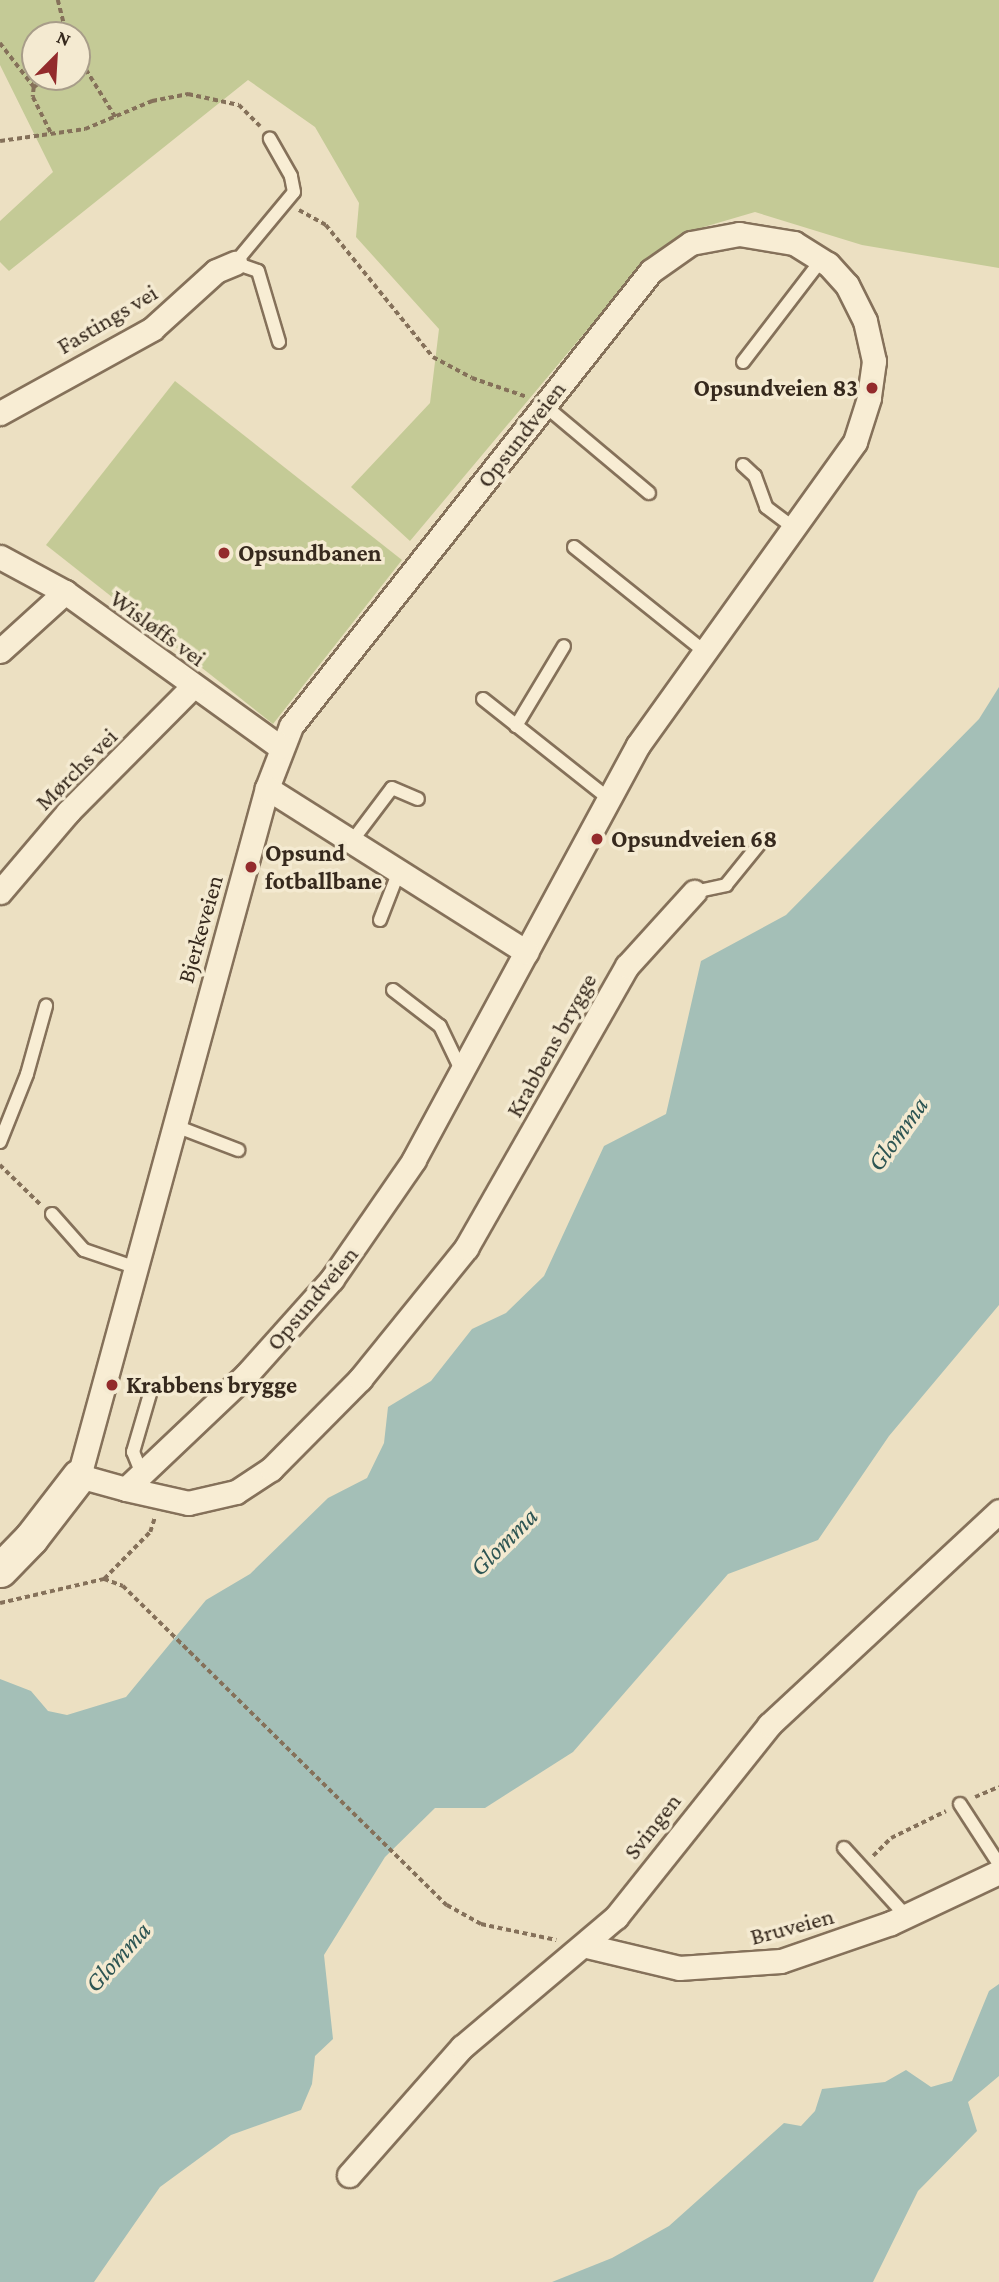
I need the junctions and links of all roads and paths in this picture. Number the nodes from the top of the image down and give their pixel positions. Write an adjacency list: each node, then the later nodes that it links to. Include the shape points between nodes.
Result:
1 (58, 0): 2 (path)
2 (63, 21)
3 (0, 43): 4 (path)
4 (21, 70)
5 (91, 79): 7 (path)
6 (34, 91): 8 (path)
7 (116, 118): 8 (path); 9 (path, via 170,96 207,95 239,106)
8 (52, 135): 10 (path)
9 (270, 139): 11 (lane, via 291,176 294,192)
10 (0, 141)
11 (288, 204): 13 (lane); 16 (path, via 326,225 433,357)
12 (822, 259): 15 (lane); 16 (street, Opsundveien, via 794,243 756,235 704,239 678,250 638,286); 20 (street, Opsundveien, via 847,285 862,314 872,346 873,375 855,442)
13 (235, 263): 14 (lane, via 258,271); 17 (street, Fastings vei, via 216,271 152,329)
14 (279, 342)
15 (743, 362)
16 (544, 405): 19 (lane); 30 (street, Opsundveien, via 333,669)
17 (0, 413)
18 (743, 465): 20 (lane, via 755,475 766,507)
19 (649, 493)
20 (794, 528): 26 (street, Opsundveien)
21 (574, 547): 26 (lane)
22 (0, 558): 23 (street, Wisløffs vei)
23 (65, 592): 25 (street); 27 (street, Wisløffs vei)
24 (564, 646): 29 (lane)
25 (0, 651)
26 (704, 652): 32 (street, Opsundveien, via 638,745)
27 (193, 686): 30 (street, Wisløffs vei); 37 (street, Mørchs vei, via 68,811)
28 (482, 699): 29 (lane)
29 (516, 726): 32 (lane)
30 (280, 747): 31 (street, Bjerkeveien)
31 (267, 788): 35 (street); 44 (street, Bjerkeveien)
32 (608, 798): 40 (street, Opsundveien)
33 (418, 799): 35 (lane, via 392,788)
34 (764, 838): 38 (lane, via 726,885)
35 (352, 841): 36 (street)
36 (400, 872): 39 (lane); 40 (street)
37 (0, 892)
38 (694, 892): 53 (street, Krabbens brygge, via 627,967 466,1248 360,1379 254,1482 211,1500)
39 (380, 920)
40 (526, 952): 43 (street, Opsundveien)
41 (393, 990): 43 (lane, via 440,1026)
42 (46, 1006): 45 (lane, via 27,1074)
43 (462, 1072): 52 (street, Opsundveien, via 414,1160 332,1279 247,1374)
44 (172, 1125): 46 (lane); 49 (street, Bjerkeveien)
45 (0, 1142)
46 (237, 1150)
47 (0, 1165): 48 (path)
48 (52, 1214): 49 (lane, via 84,1250)
49 (134, 1267): 51 (street, Bjerkeveien)
50 (150, 1394): 52 (lane, via 133,1452)
51 (79, 1476): 52 (street); 55 (street)
52 (134, 1482): 53 (street, Krabbens brygge)
53 (162, 1500): 56 (path, via 150,1532)
54 (999, 1511): 65 (street, Svingen, via 769,1725 616,1917)
55 (0, 1570)
56 (104, 1579): 57 (path); 65 (path, via 134,1596 431,1892 462,1916)
57 (0, 1603)
58 (999, 1787): 59 (path)
59 (960, 1804): 61 (lane); 62 (path, via 891,1838)
60 (844, 1848): 62 (lane)
61 (999, 1864)
62 (862, 1867): 64 (lane)
63 (999, 1872): 64 (street, Bruveien)
64 (906, 1916): 65 (street, Bruveien, via 808,1954 730,1967 658,1965)
65 (587, 1946): 66 (street, Svingen, via 462,2047)
66 (349, 2175)

